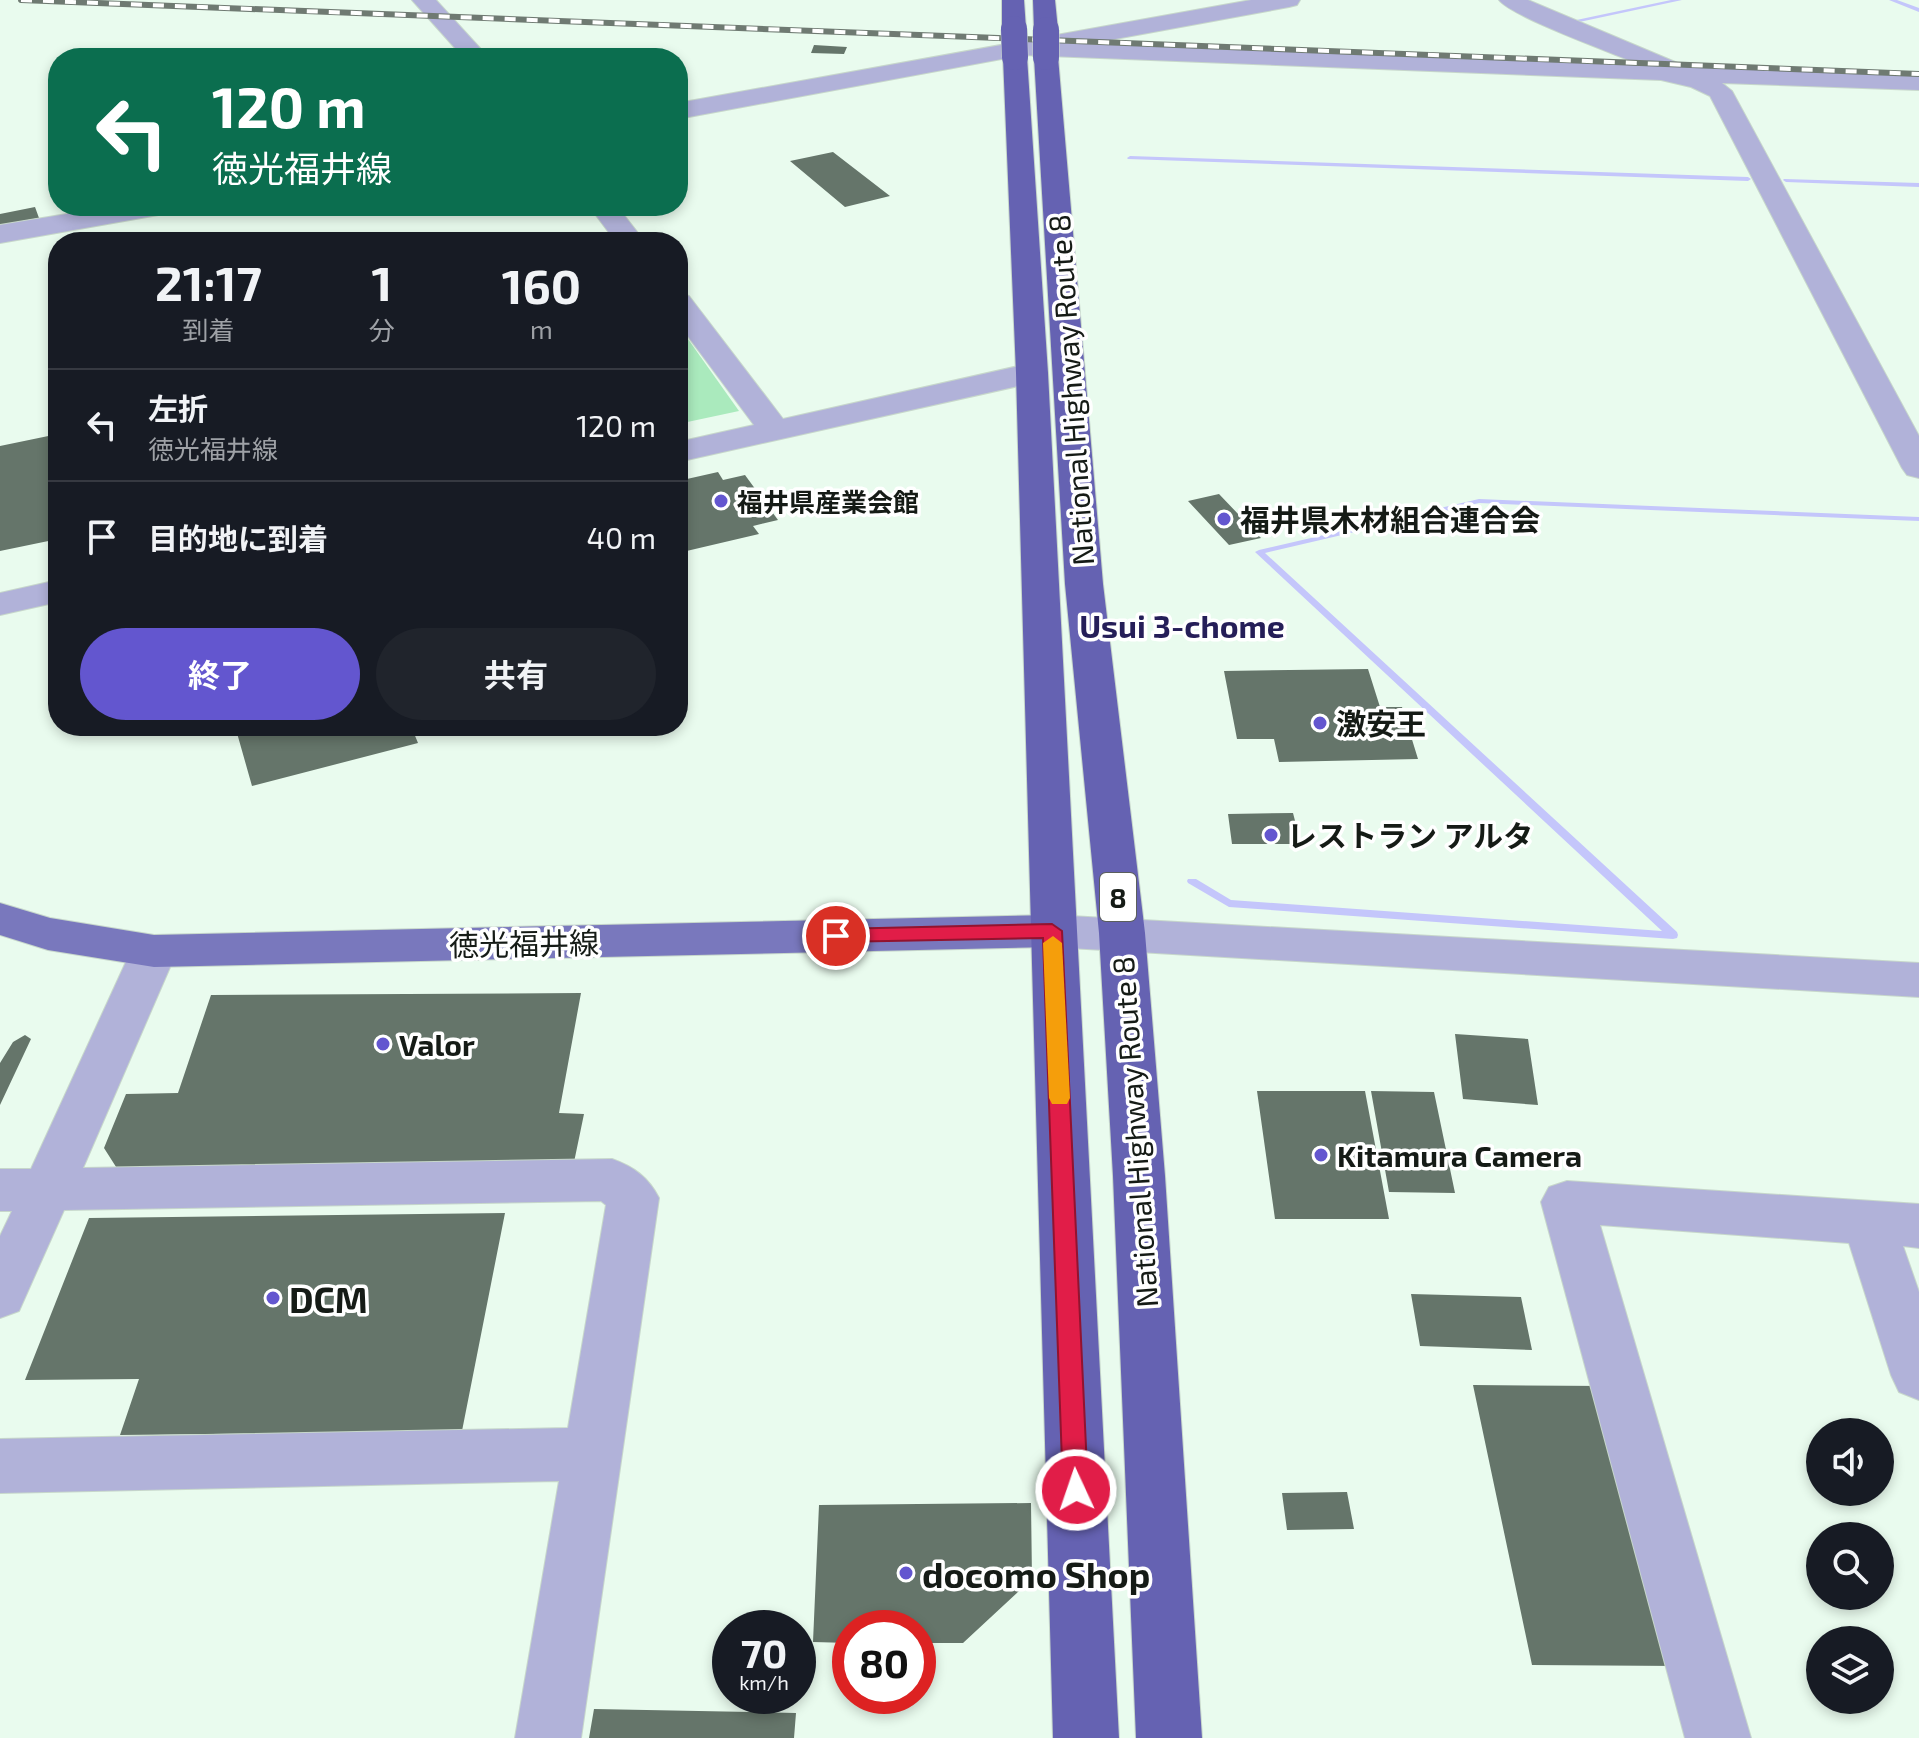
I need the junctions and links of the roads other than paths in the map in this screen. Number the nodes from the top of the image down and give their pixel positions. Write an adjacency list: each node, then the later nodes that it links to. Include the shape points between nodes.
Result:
1 (423, 0): 7 (street)
2 (1013, 0): 6 (highway, National Highway Route 8 / 8)
3 (1044, 0): 6 (highway, National Highway Route 8 / 8)
4 (1289, 0): 6 (street)
5 (1510, 0): 8 (street, via 1558,25)
6 (1027, 44): 8 (street); 10 (street); 16 (highway, National Highway Route 8 / 8); 24 (highway, National Highway Route 8 / 8)
7 (468, 48)
8 (1692, 77): 9 (street); 19 (street, via 1720,91)
9 (1919, 83)
10 (688, 109)
11 (105, 216): 14 (street)
12 (611, 216): 13 (street)
13 (623, 232)
14 (0, 234)
15 (688, 315): 17 (street)
16 (1032, 373): 17 (street); 23 (highway, National Highway Route 8 / 8)
17 (775, 430): 18 (street)
18 (688, 450)
19 (1919, 468)
20 (48, 593): 21 (street)
21 (0, 604)
22 (0, 919): 25 (main road, 徳光福井線, via 48,934)
23 (1052, 931): 24 (street); 25 (main road, 徳光福井線); 34 (highway, National Highway Route 8 / 8)
24 (1122, 933): 26 (street); 35 (highway, National Highway Route 8 / 8)
25 (154, 951): 27 (street)
26 (1919, 980)
27 (24, 1190): 29 (street); 31 (street, via 612,1180 633,1198)
28 (1894, 1224): 30 (street); 36 (street, via 1567,1202)
29 (0, 1295)
30 (1919, 1375)
31 (593, 1454): 32 (street); 33 (street)
32 (0, 1466)
33 (548, 1738)
34 (1086, 1738)
35 (1169, 1738)
36 (1718, 1738)

